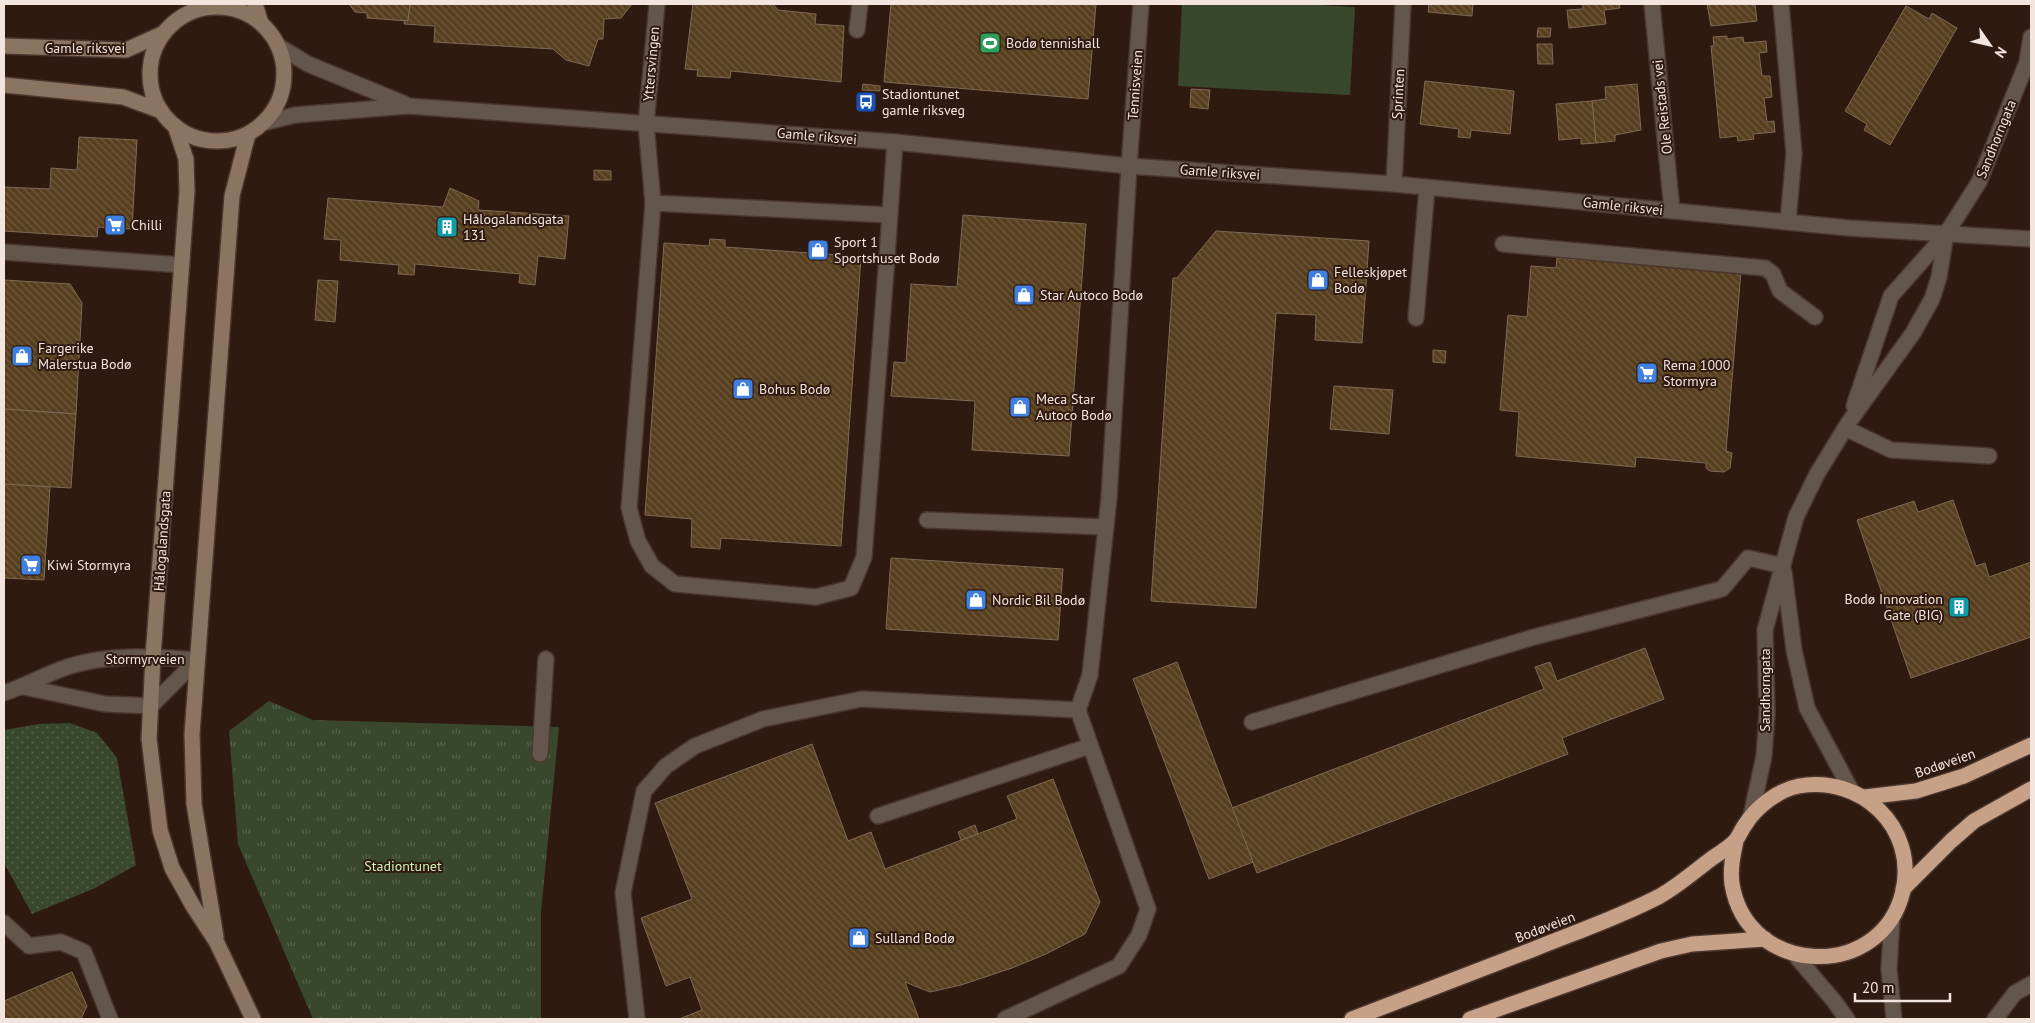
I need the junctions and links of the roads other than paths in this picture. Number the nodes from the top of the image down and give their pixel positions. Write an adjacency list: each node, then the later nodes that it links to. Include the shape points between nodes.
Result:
1 (192, 4): 9 (street, Hålogalandsgata)
2 (255, 4): 10 (street, Hålogalandsgata)
3 (657, 4): 20 (street, Yttersvingen)
4 (860, 4): 11 (street)
5 (1141, 4): 24 (street, Tennisveien)
6 (1403, 4): 25 (street, Sprinten)
7 (1652, 4): 28 (street, Ole Reistads vei)
8 (1781, 4): 30 (street, via 1794,153)
9 (181, 17): 10 (street, Hålogalandsgata, via 197,10 231,8); 12 (street, Hålogalandsgata)
10 (261, 23): 15 (street, Hålogalandsgata)
11 (857, 30)
12 (164, 33): 14 (street, Gamle riksvei, via 126,50); 18 (street, Hålogalandsgata, via 155,47 150,80)
13 (2031, 37): 31 (street, Sandhorngata, via 2027,62 1979,182)
14 (4, 46)
15 (278, 46): 17 (street, Gamle riksvei, via 308,64); 19 (street, Hålogalandsgata, via 283,61 281,94 274,110)
16 (4, 85): 18 (street, via 123,97)
17 (408, 106): 19 (street, Gamle riksvei, via 294,115); 20 (street, Gamle riksvei)
18 (161, 111): 21 (street, Hålogalandsgata)
19 (263, 122): 22 (street, Hålogalandsgata)
20 (646, 124): 23 (street, Gamle riksvei); 27 (street, Yttersvingen)
21 (175, 126): 22 (street, Hålogalandsgata, via 195,137 218,141); 35 (street, Hålogalandsgata, via 186,159)
22 (248, 134): 45 (street, Hålogalandsgata, via 232,196)
23 (895, 142): 24 (street, Gamle riksvei); 29 (street)
24 (1129, 166): 25 (street, Gamle riksvei); 41 (street, Tennisveien)
25 (1394, 184): 26 (street, Gamle riksvei)
26 (1426, 188): 28 (street, Gamle riksvei); 37 (street)
27 (654, 203): 29 (street); 29 (street, Yttersvingen, via 628,508 638,541 652,566 676,584 816,597 851,588 864,557)
28 (1672, 211): 30 (street, Gamle riksvei)
29 (890, 215)
30 (1788, 222): 31 (street, Gamle riksvei)
31 (1946, 234): 32 (street, Gamle riksvei); 38 (street, Sandhorngata, via 1932,299 1913,333); 38 (street, Sandhorngata, via 1891,296)
32 (2031, 239)
33 (1503, 244): 36 (street, via 1765,268 1773,274 1780,292)
34 (4, 252): 35 (street)
35 (182, 265): 43 (street, Hålogalandsgata)
36 (1815, 317)
37 (1416, 318)
38 (1847, 425): 39 (street, via 1891,450); 42 (street, Sandhorngata, via 1817,474 1796,518)
39 (1989, 456)
40 (927, 520): 41 (street)
41 (1106, 527): 49 (street, Tennisveien, via 1090,675)
42 (1783, 566): 50 (street, via 1748,558 1722,589 1534,637); 55 (street, Sandhorngata, via 1794,650 1807,708); 58 (street, Sandhorngata, via 1765,630 1767,714 1764,756)
43 (153, 657): 45 (street, Stormyrveien); 46 (street, Stormyrveien, via 107,657 66,667); 48 (street, Hålogalandsgata)
44 (546, 659): 53 (street)
45 (197, 660): 48 (street, Stormyrveien); 64 (street, Hålogalandsgata, via 192,734 194,804)
46 (24, 687): 47 (street, Stormyrveien); 48 (street, Stormyrveien, via 105,704)
47 (4, 693)
48 (150, 706): 64 (street, Hålogalandsgata, via 149,739 160,830 172,868)
49 (1078, 710): 52 (street); 69 (street, via 862,699 764,718 695,746 666,766 644,791 623,893)
50 (1252, 722)
51 (2031, 745): 56 (highway, Bodøveien, via 1964,776 1916,791)
52 (1090, 746): 57 (street); 70 (street, via 1148,909 1139,935 1119,966)
53 (540, 754)
54 (2031, 789): 60 (highway, Bodøveien, via 1974,821)
55 (1851, 790): 56 (highway, Bodøveien); 58 (highway, Bodøveien, via 1824,784 1797,786 1771,797)
56 (1865, 797): 60 (highway, Bodøveien, via 1885,814 1899,837 1905,863)
57 (878, 816)
58 (1751, 816): 59 (highway, Bodøveien)
59 (1736, 841): 63 (highway, Bodøveien, via 1732,884 1749,924); 71 (highway, Bodøveien, via 1662,895 1592,926)
60 (1903, 889): 61 (highway, Bodøveien)
61 (1892, 918): 65 (highway, Bodøveien, via 1859,948 1816,958); 74 (street, via 1888,969)
62 (4, 922): 67 (street, via 29,946 61,942 84,952)
63 (1765, 939): 65 (highway, Bodøveien); 72 (highway, via 1700,943 1661,951)
64 (217, 943): 68 (street, Hålogalandsgata)
65 (1794, 954): 73 (street)
66 (2031, 984): 75 (street, via 2015,993)
67 (110, 1019)
68 (253, 1019)
69 (637, 1019)
70 (1005, 1019)
71 (1352, 1019)
72 (1470, 1019)
73 (1847, 1019)
74 (1894, 1019)
75 (1995, 1019)

